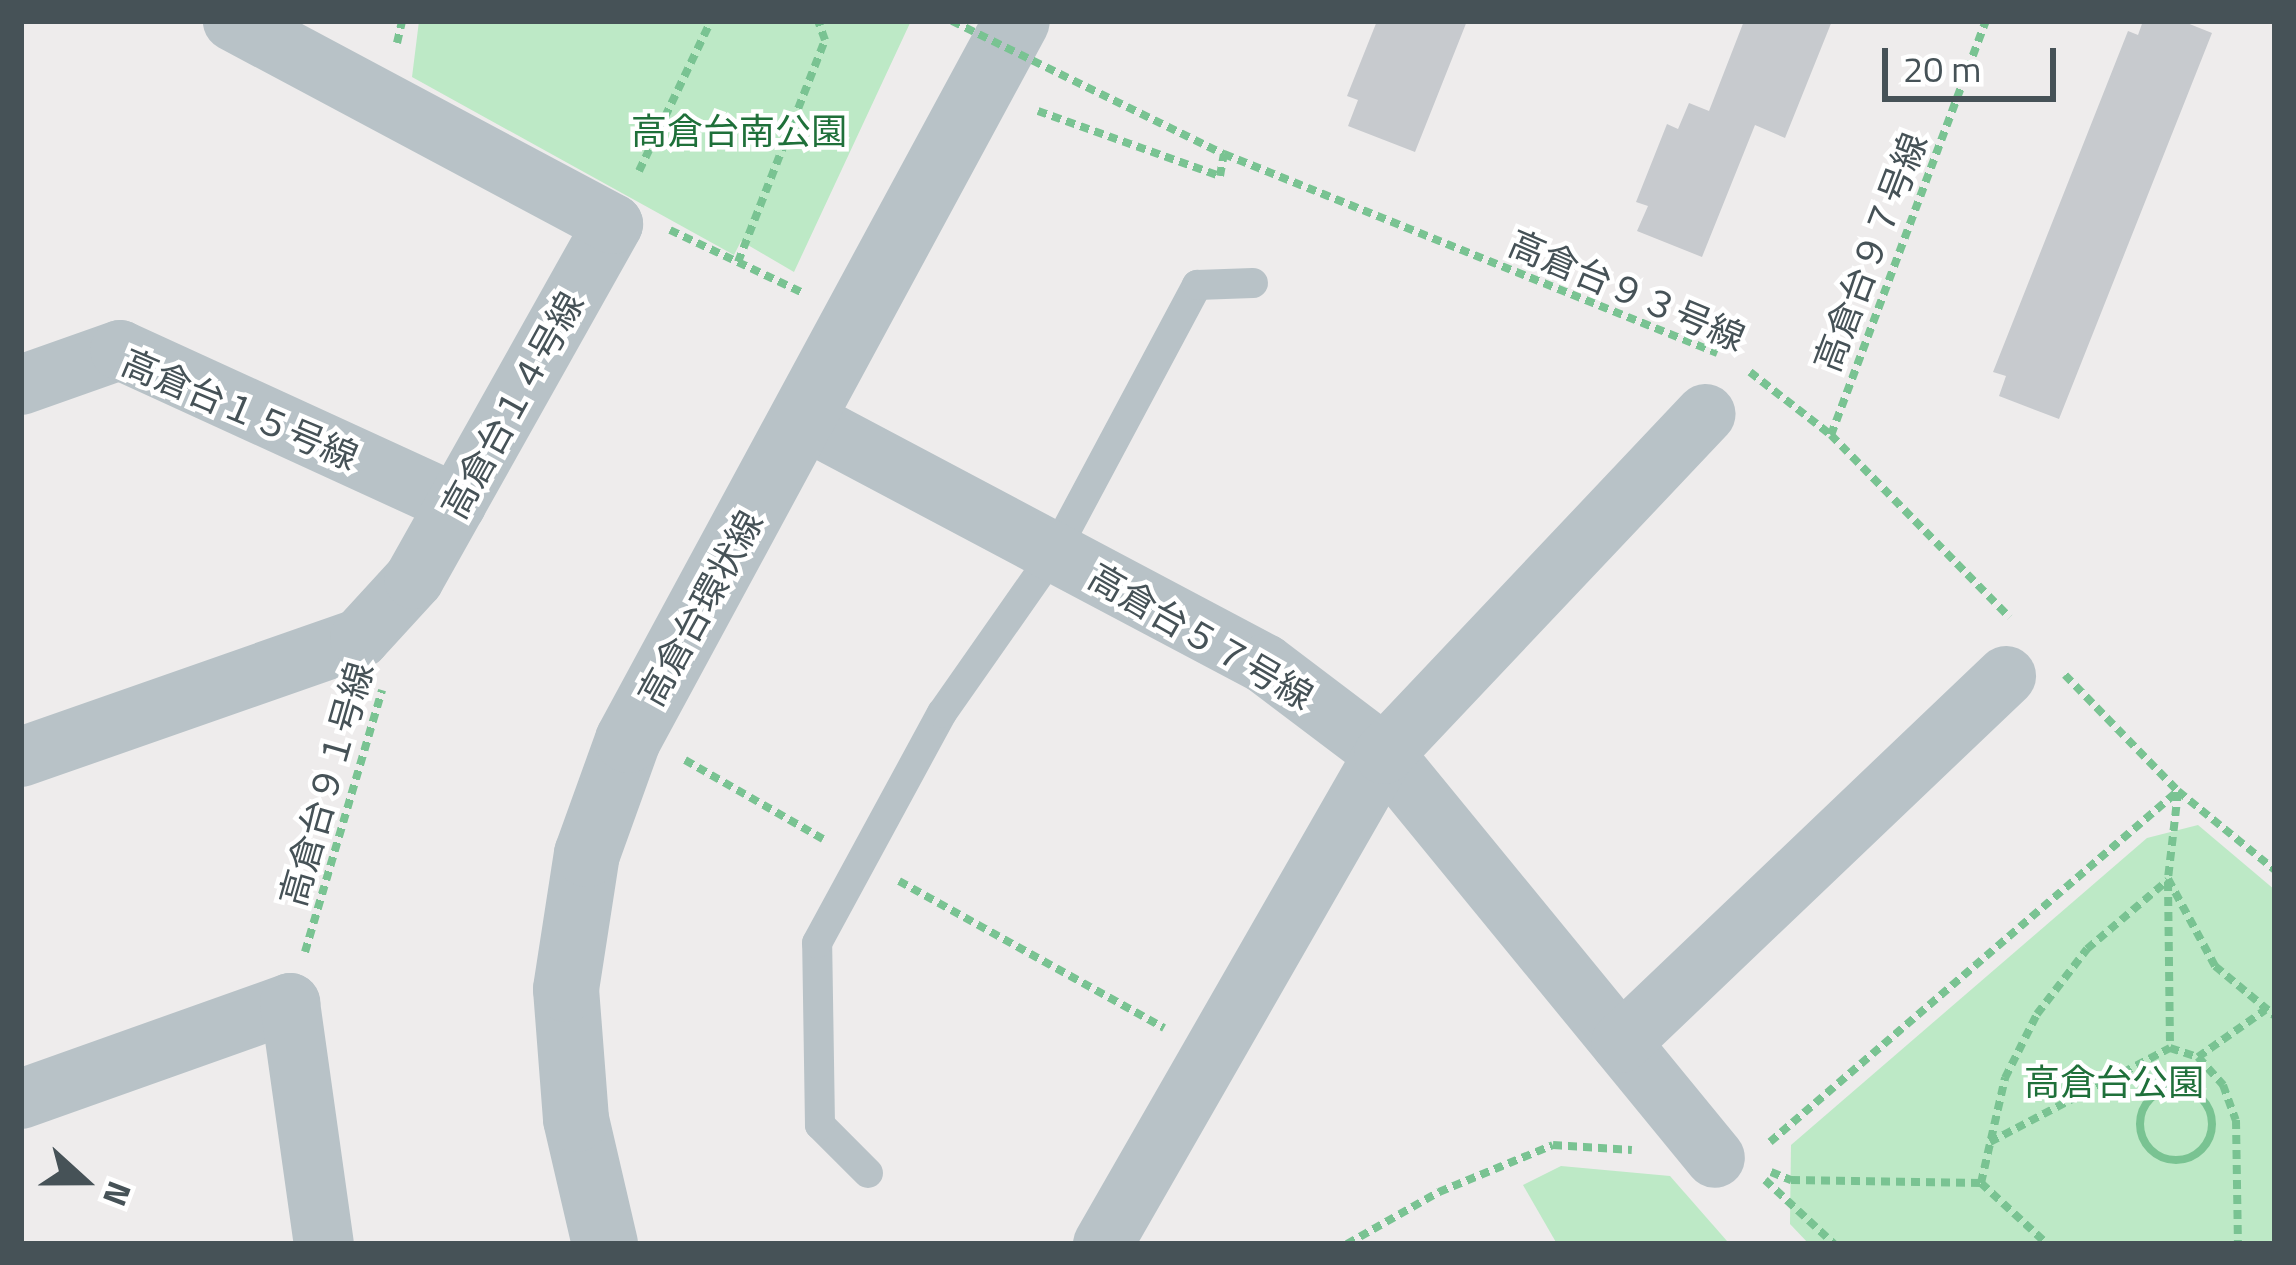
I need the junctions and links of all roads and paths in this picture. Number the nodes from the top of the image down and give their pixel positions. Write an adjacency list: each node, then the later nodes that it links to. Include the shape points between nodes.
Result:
1 (233, 21): 9 (street)
2 (711, 21): 9 (path)
3 (818, 21): 10 (path, via 825,40)
4 (952, 21): 8 (path, 高倉台９３号線, bridge)
5 (1017, 21): 15 (street, 高倉台環状線)
6 (1986, 21): 16 (path, 高倉台９７号線)
7 (1036, 110): 8 (path, via 1220,176)
8 (1224, 154): 16 (path, 高倉台９３号線, via 1738,362)
9 (613, 224): 10 (path, via 642,216); 17 (street, 高倉台１４号線)
10 (738, 262): 12 (path)
11 (1252, 283): 18 (lane, via 1197,286)
12 (809, 296)
13 (21, 385): 17 (street, 高倉台１５号線, via 120,350)
14 (1705, 414): 21 (street)
15 (803, 418): 18 (street, 高倉台５７号線); 42 (street, 高倉台環状線, via 628,740 587,854 566,989 576,1119)
16 (1831, 435): 19 (path, 高倉台９３号線)
17 (456, 504): 22 (street, 高倉台１４号線, via 414,580 360,638)
18 (1054, 554): 21 (street, 高倉台５７号線, via 1265,664); 25 (lane, via 942,713)
19 (2027, 656): 24 (path, 高倉台９３号線); 30 (street)
20 (388, 669): 28 (path, 高倉台９１号線)
21 (1384, 754): 30 (street, 高倉台５７号線); 32 (street)
22 (21, 757)
23 (682, 759): 25 (path)
24 (2178, 791): 26 (path, 高倉台９３号線); 27 (path); 37 (path)
25 (862, 861): 32 (path); 38 (lane, via 817,943 820,1125)
26 (2275, 870)
27 (2168, 880): 29 (path, via 2215,966); 31 (path); 36 (path, via 2086,949 2037,1014 2005,1078)
28 (290, 1003): 35 (street); 41 (street)
29 (2270, 1013): 33 (path)
30 (1621, 1043): 37 (street, 高倉台５７号線)
31 (2170, 1048): 33 (path); 36 (path)
32 (1212, 1055): 43 (street)
33 (2198, 1058): 48 (path, via 2223,1085 2236,1120)
34 (2169, 1088): 34 (path, via 2193,1092 2210,1111 2211,1135 2184,1159 2152,1152 2140,1132 2143,1109)
35 (21, 1099)
36 (1989, 1142): 39 (path)
37 (1731, 1160): 39 (path, via 1791,1180); 44 (path, via 1553,1145 1439,1192); 45 (path)
38 (868, 1173)
39 (1981, 1183): 40 (path)
40 (2033, 1231): 46 (path); 47 (path)
41 (324, 1244)
42 (605, 1244)
43 (1103, 1244)
44 (1346, 1244)
45 (1834, 1244)
46 (2037, 1244)
47 (2047, 1244)
48 (2238, 1244)

